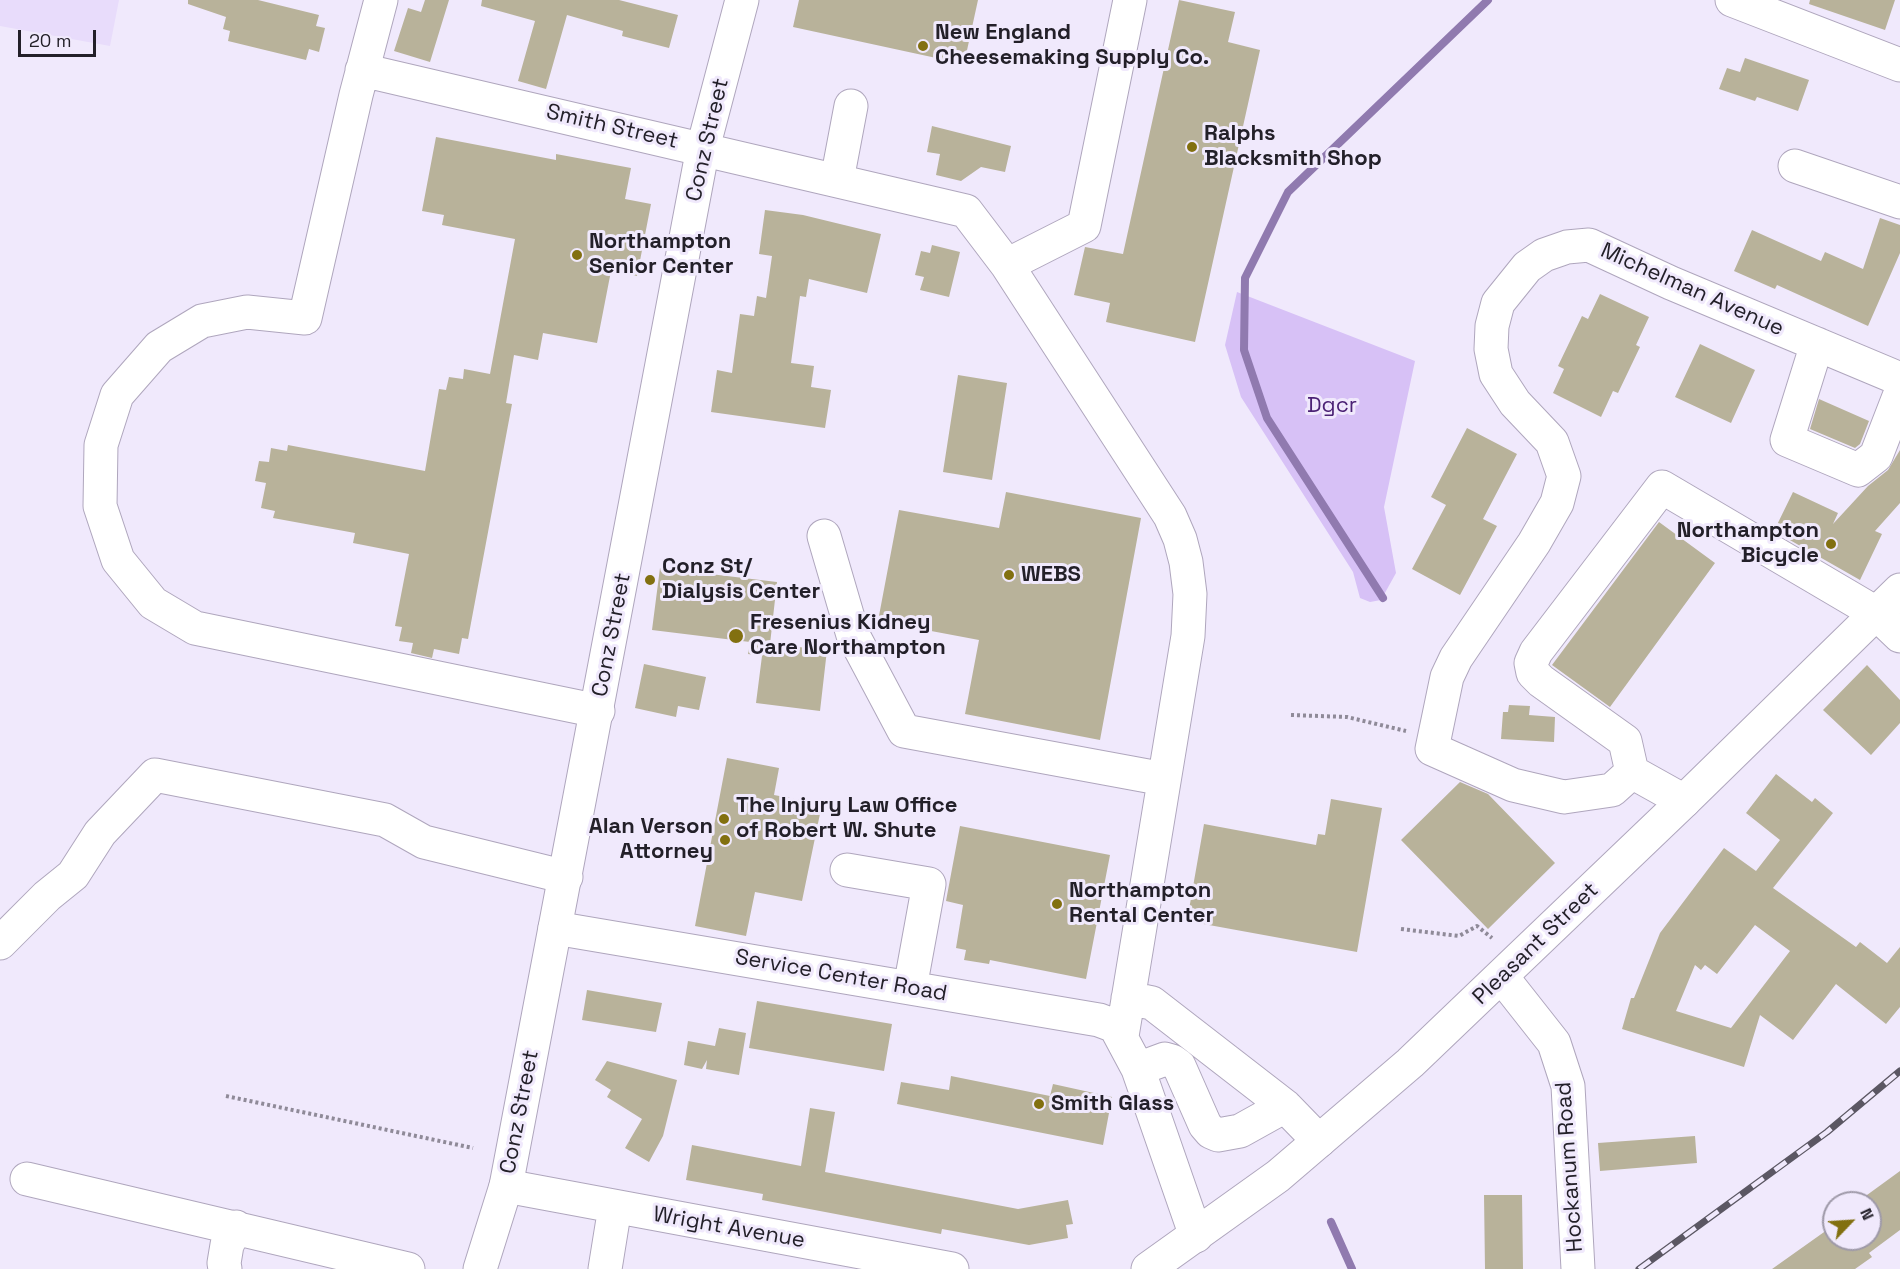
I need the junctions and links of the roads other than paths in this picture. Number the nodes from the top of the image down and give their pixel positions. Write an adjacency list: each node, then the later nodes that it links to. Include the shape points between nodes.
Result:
1 (381, 0): 6 (street)
2 (742, 0): 8 (street, Conz Street)
3 (1130, 0): 12 (street, via 1084,226)
4 (1732, 0): 5 (street)
5 (1900, 65)
6 (362, 70): 8 (street, Smith Street); 20 (street, via 305,318 247,312 202,321 159,347 117,395 101,445 100,506 118,560 153,603 195,628)
7 (851, 106): 10 (street)
8 (703, 148): 10 (street, Smith Street); 20 (street, Conz Street)
9 (1795, 166): 11 (street)
10 (837, 180): 12 (street, Smith Street, via 966,211)
11 (1900, 202)
12 (1007, 265): 22 (street, via 1170,516 1180,539 1190,594 1188,636)
13 (1817, 344): 14 (street, Michelman Avenue); 15 (street, via 1787,440 1858,470 1876,456); 21 (street, Michelman Avenue, via 1589,245 1544,255 1527,267 1498,303 1491,349 1496,374 1515,403 1552,442 1564,477 1557,503 1534,543 1456,658 1447,677 1433,743 1514,785 1564,797 1612,790)
14 (1900, 379)
15 (1900, 394)
16 (824, 536): 22 (street, via 853,635 904,731)
17 (1900, 590): 18 (street, Pleasant Street)
18 (1876, 613): 19 (street); 21 (street, via 1662,487 1531,663 1541,681 1625,741); 23 (street, Pleasant Street)
19 (1900, 636)
20 (598, 711): 25 (street, Conz Street)
21 (1632, 771): 23 (street)
22 (1164, 779): 30 (street)
23 (1684, 801): 28 (street, Pleasant Street)
24 (847, 870): 29 (street, via 929,884)
25 (566, 877): 26 (street, Conz Street); 27 (street, via 424,842 385,820 155,775 100,833 73,875 46,896)
26 (555, 928): 29 (street, Service Center Road); 36 (street, Conz Street)
27 (0, 943)
28 (1502, 977): 34 (street, Pleasant Street); 47 (street, Hockanum Road, via 1554,1043 1568,1086)
29 (910, 988): 31 (street, Service Center Road, via 1099,1020 1115,1026)
30 (1128, 998): 31 (street); 33 (street, via 1152,1003)
31 (1122, 1035): 32 (street)
32 (1138, 1069): 33 (street, via 1172,1060 1179,1066 1205,1125 1218,1135 1240,1131); 39 (street)
33 (1285, 1106): 34 (street)
34 (1320, 1142): 39 (street, Pleasant Street)
35 (27, 1179): 38 (street)
36 (506, 1186): 37 (street, Wright Avenue); 43 (street, Conz Street)
37 (615, 1207): 44 (street); 45 (street, Wright Avenue)
38 (236, 1227): 40 (street); 41 (street, via 227,1245)
39 (1196, 1236): 46 (street, Pleasant Street)
40 (321, 1259): 42 (street)
41 (225, 1269)
42 (408, 1269)
43 (480, 1269)
44 (605, 1269)
45 (952, 1269)
46 (1148, 1269)
47 (1578, 1269)

